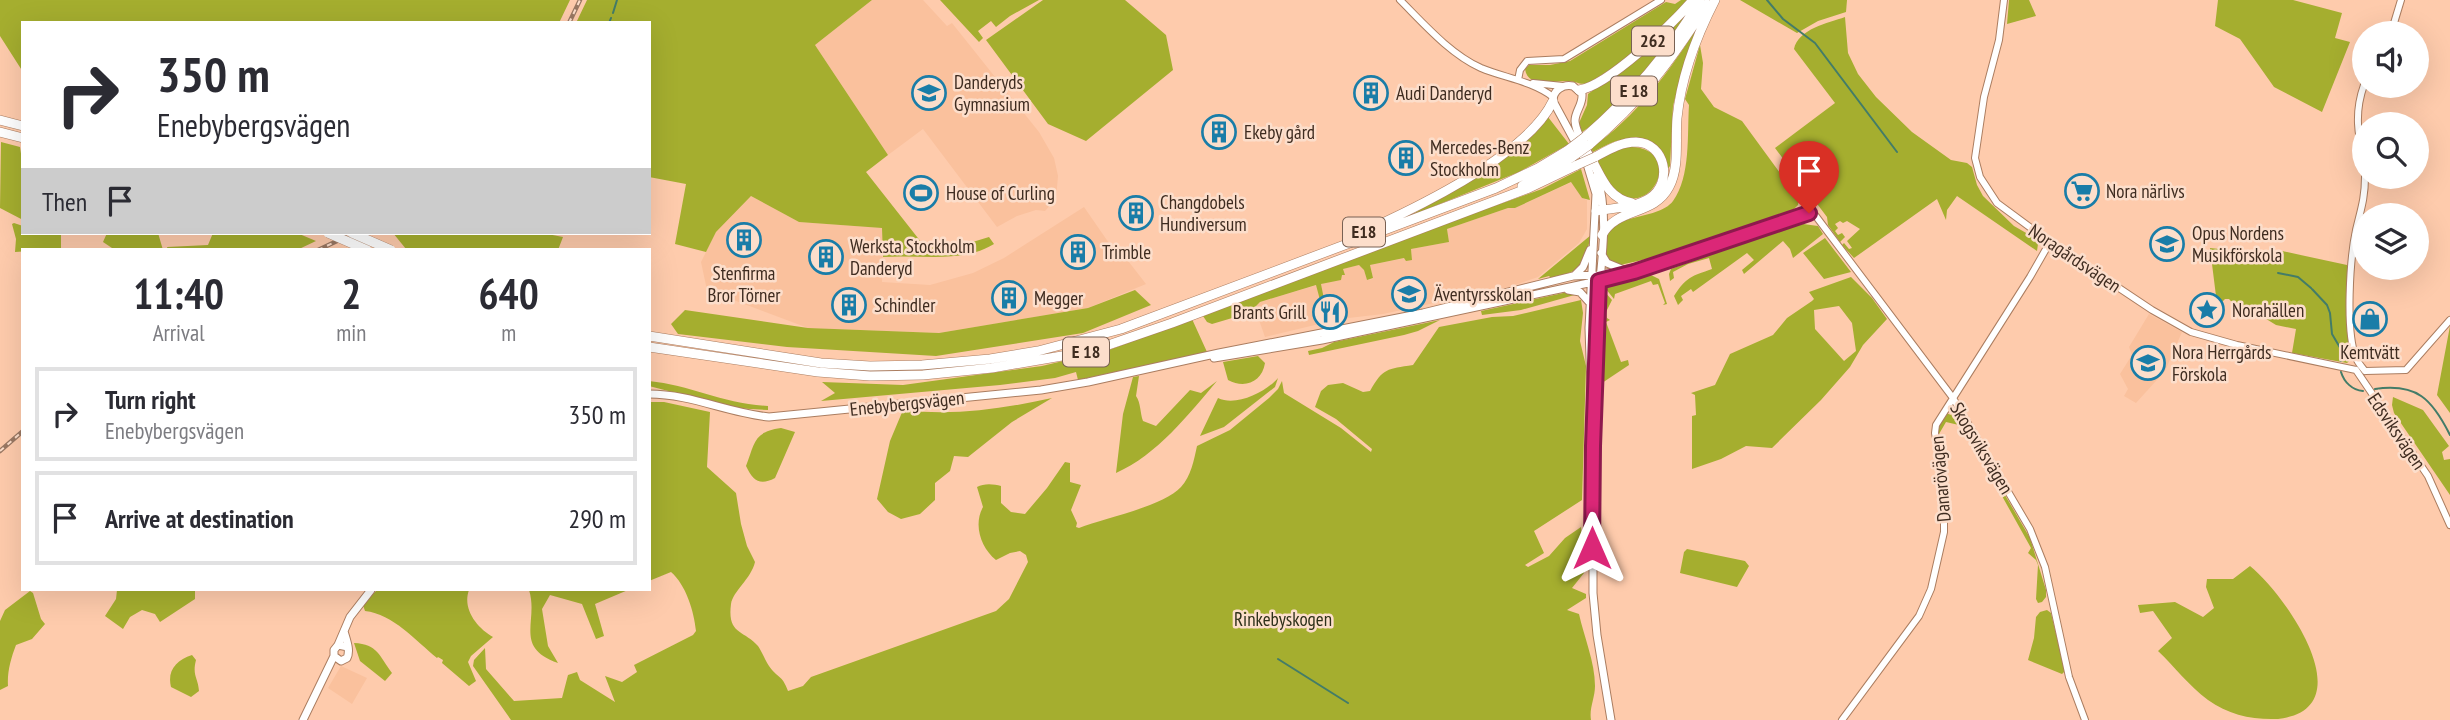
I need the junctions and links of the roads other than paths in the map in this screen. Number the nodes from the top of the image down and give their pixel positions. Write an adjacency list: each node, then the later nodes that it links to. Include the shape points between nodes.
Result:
1 (1400, 0): 9 (street, via 1462,58)
2 (1693, 0): 11 (highway, 262, via 1655,40 1593,86)
3 (1700, 0): 19 (highway, E 18, via 1658,63)
4 (1713, 0): 19 (highway, E 18, via 1642,95); 25 (highway, via 1685,79 1672,179 1659,200)
5 (2004, 0): 30 (street, Noragårdsvägen, via 1975,159 1980,177 1997,202)
6 (2401, 0): 8 (street)
7 (1657, 1): 9 (street, via 1564,60 1527,61 1520,70)
8 (2394, 21)
9 (1521, 81): 10 (street); 12 (street)
10 (1563, 86): 11 (main road); 12 (main road)
11 (1579, 90): 14 (main road, via 1583,99)
12 (1553, 99): 13 (main road); 41 (highway, E18, via 1530,134 1435,197 1360,234)
13 (1558, 110): 14 (main road); 24 (main road, via 1593,180)
14 (1579, 110): 21 (main road, via 1575,123)
15 (0, 120): 16 (highway)
16 (21, 125)
17 (0, 132): 18 (highway)
18 (21, 137)
19 (1587, 141): 20 (highway, E 18, bridge)
20 (1572, 157): 21 (highway, bridge); 41 (highway, E 18); 44 (highway, E 18, via 1499,199 1091,351 992,368 870,376)
21 (1594, 160): 23 (highway, via 1612,194); 23 (highway, via 1630,143 1639,142 1657,152 1665,171 1662,184); 24 (main road, via 1601,193)
22 (2365, 189): 45 (street, Edsviksvägen, via 2351,271 2351,338)
23 (1641, 203): 24 (highway)
24 (1599, 212): 25 (highway); 27 (main road)
25 (1632, 213): 27 (highway, via 1613,220)
26 (1809, 213): 34 (street, Enebybergsvägen); 47 (street, Skogsviksvägen)
27 (1598, 234): 33 (main road); 36 (main road, via 1584,265); 37 (main road)
28 (333, 235): 31 (highway, bridge)
29 (357, 235): 32 (highway, bridge)
30 (2050, 242): 45 (street, Noragårdsvägen, via 2191,332); 47 (street, Danarövägen)
31 (362, 248)
32 (386, 248)
33 (1601, 252): 35 (main road, via 1606,263); 37 (main road)
34 (1659, 263): 35 (street, Enebybergsvägen); 37 (street, Enebybergsvägen)
35 (1623, 270): 37 (street, Enebybergsvägen)
36 (1573, 276): 37 (main road, Enebybergsvägen); 39 (main road, Enebybergsvägen)
37 (1595, 278): 38 (main road, Enebybergsvägen); 40 (main road); 48 (main road)
38 (1556, 290): 39 (main road, Enebybergsvägen); 40 (main road, via 1578,291)
39 (1530, 291): 46 (main road, Enebybergsvägen, via 1041,390 777,416)
40 (1589, 303): 48 (main road)
41 (1185, 305): 43 (highway, E 18, via 1121,329 1038,351 922,365 821,363)
42 (2450, 320): 45 (street, Noragårdsvägen, via 2406,370)
43 (651, 336)
44 (651, 347)
45 (2361, 371): 49 (street, Edsviksvägen, via 2428,476)
46 (651, 394)
47 (1953, 398): 57 (street, Danarövägen, via 1934,433 1944,485 1944,532 1931,589 1919,616); 58 (street, Skogsviksvägen, via 2038,547)
48 (1593, 446): 56 (main road, via 1593,593)
49 (2450, 525)
50 (370, 591): 51 (main road)
51 (344, 631): 52 (main road); 53 (main road)
52 (338, 645): 53 (main road); 54 (main road, via 334,650)
53 (348, 647): 54 (main road, via 347,658)
54 (337, 659): 55 (main road)
55 (303, 720)
56 (1611, 720)
57 (1842, 720)
58 (2085, 720)

